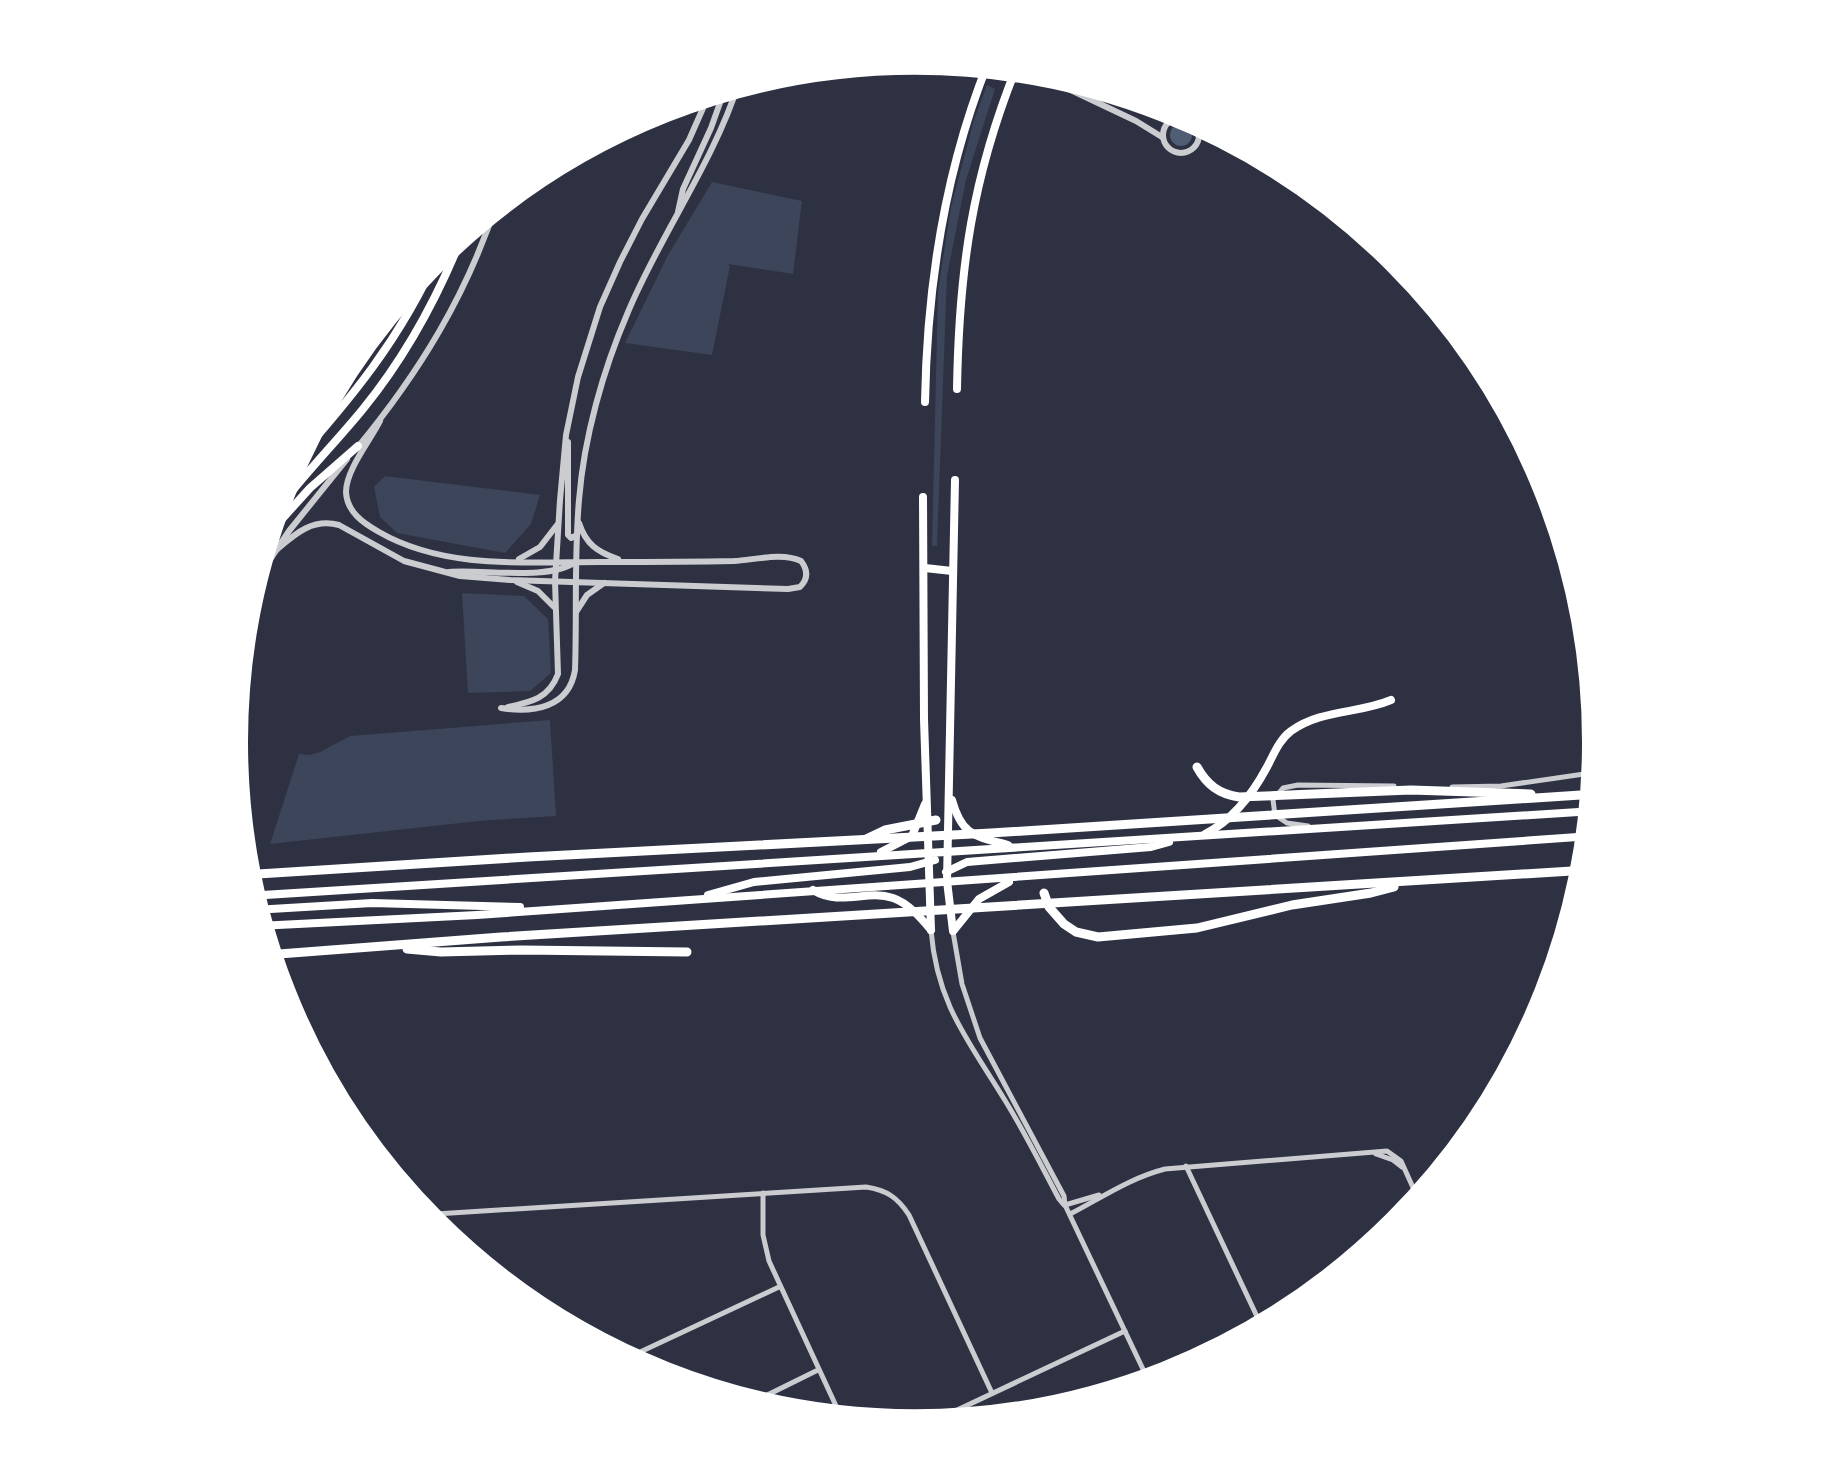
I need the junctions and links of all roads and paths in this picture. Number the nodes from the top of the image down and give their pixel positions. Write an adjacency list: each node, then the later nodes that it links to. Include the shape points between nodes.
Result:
1 (985, 74): 15 (main road, via 940,237 929,312)
2 (1013, 78): 14 (main road, via 987,145 968,231)
3 (1063, 87): 9 (street)
4 (734, 95): 10 (street)
5 (721, 99): 10 (street)
6 (705, 104): 17 (street, via 610,285 584,354)
7 (1170, 120): 9 (street)
8 (1198, 133): 9 (street, via 1189,152 1168,148)
9 (1162, 137)
10 (677, 215): 23 (street, via 641,282 611,357 586,454)
11 (489, 223): 16 (street, via 442,331)
12 (453, 254): 21 (main road, via 395,364)
13 (422, 286): 18 (main road, via 378,363)
14 (957, 389)
15 (925, 402)
16 (380, 421): 19 (street); 28 (street, via 348,478 347,500 359,519 417,549)
17 (566, 435): 25 (street); 26 (street, via 568,535)
18 (315, 439)
19 (358, 446): 24 (main road); 27 (street)
20 (955, 480): 34 (main road)
21 (290, 496)
22 (923, 497): 33 (main road)
23 (578, 519): 26 (street); 32 (street, via 591,546)
24 (281, 520)
25 (559, 522): 28 (street, via 540,547); 30 (street)
26 (577, 535): 31 (street)
27 (275, 551): 29 (street); 36 (street, via 310,525 330,523 395,557)
28 (511, 561): 30 (street)
29 (268, 562)
30 (556, 562): 31 (street); 35 (street)
31 (575, 562): 32 (street); 35 (street); 39 (street)
32 (625, 562): 40 (street, via 790,558 801,561 806,577 794,589)
33 (925, 568): 34 (main road); 49 (main road)
34 (952, 571): 46 (main road)
35 (556, 572): 36 (street); 38 (street)
36 (441, 573): 37 (street)
37 (510, 580): 38 (street); 41 (street, via 538,591)
38 (555, 581): 39 (street); 41 (street)
39 (575, 581): 40 (street); 42 (street)
40 (608, 582): 42 (street, via 587,595)
41 (555, 608): 42 (street, via 560,664 555,683 534,702 501,708 542,708 564,695 575,670)
42 (575, 615)
43 (1391, 700): 53 (main road, via 1318,717 1290,732 1239,809)
44 (1197, 767): 48 (highway, via 1216,789 1239,797 1447,790)
45 (1586, 774): 52 (street, via 1487,787 1298,785 1277,793 1273,808 1280,820)
46 (950, 795): 57 (main road, via 968,832); 58 (main road)
47 (1585, 795): 48 (highway)
48 (1550, 797): 56 (highway)
49 (927, 800): 60 (main road, via 912,836); 61 (main road)
50 (1583, 812): 52 (main road)
51 (936, 820): 56 (highway, via 885,830)
52 (1321, 828): 53 (main road)
53 (1200, 837): 55 (main road)
54 (1580, 837): 67 (main road)
55 (1177, 838): 57 (main road); 62 (main road, via 1151,847)
56 (863, 841): 65 (highway)
57 (1016, 847): 58 (main road)
58 (948, 852): 61 (main road); 66 (main road)
59 (915, 854): 60 (main road); 61 (main road); 63 (main road, via 920,858)
60 (872, 856): 73 (main road)
61 (930, 857): 63 (main road); 69 (main road)
62 (967, 862): 66 (main road); 68 (main road, via 964,872)
63 (916, 866): 74 (main road, via 754,882)
64 (1574, 871): 70 (highway)
65 (256, 874)
66 (947, 876): 68 (main road); 69 (main road); 79 (main road)
67 (1022, 878): 68 (main road); 79 (main road, via 987,893)
68 (971, 881)
69 (932, 882): 71 (main road); 78 (main road)
70 (1404, 882): 72 (highway, via 1197,928 1098,937 1064,924); 80 (highway)
71 (812, 890): 74 (main road); 78 (main road, via 837,899 891,898)
72 (1044, 893)
73 (261, 895)
74 (700, 898): 75 (main road)
75 (562, 908): 76 (main road, via 372,903); 77 (main road)
76 (264, 909)
77 (269, 925)
78 (931, 930): 87 (street, via 950,1010)
79 (953, 931): 87 (street, via 962,984 980,1038)
80 (387, 946): 81 (highway, via 441,952); 82 (highway)
81 (687, 952)
82 (278, 954)
83 (1186, 1166): 84 (street, via 1375,1154 1403,1167); 86 (street, via 1155,1171); 91 (street)
84 (1414, 1191)
85 (763, 1193): 88 (street); 90 (street, via 766,1248); 96 (street, via 866,1187 892,1195 909,1215)
86 (1102, 1195): 87 (street); 89 (street)
87 (1065, 1205): 89 (street)
88 (437, 1214)
89 (1070, 1214): 92 (street)
90 (779, 1287): 93 (street); 94 (street)
91 (1258, 1319)
92 (1125, 1331): 95 (street); 96 (street)
93 (637, 1354)
94 (819, 1370): 97 (street); 98 (street)
95 (1145, 1373)
96 (992, 1393): 99 (street)
97 (765, 1396)
98 (837, 1409)
99 (950, 1413)

